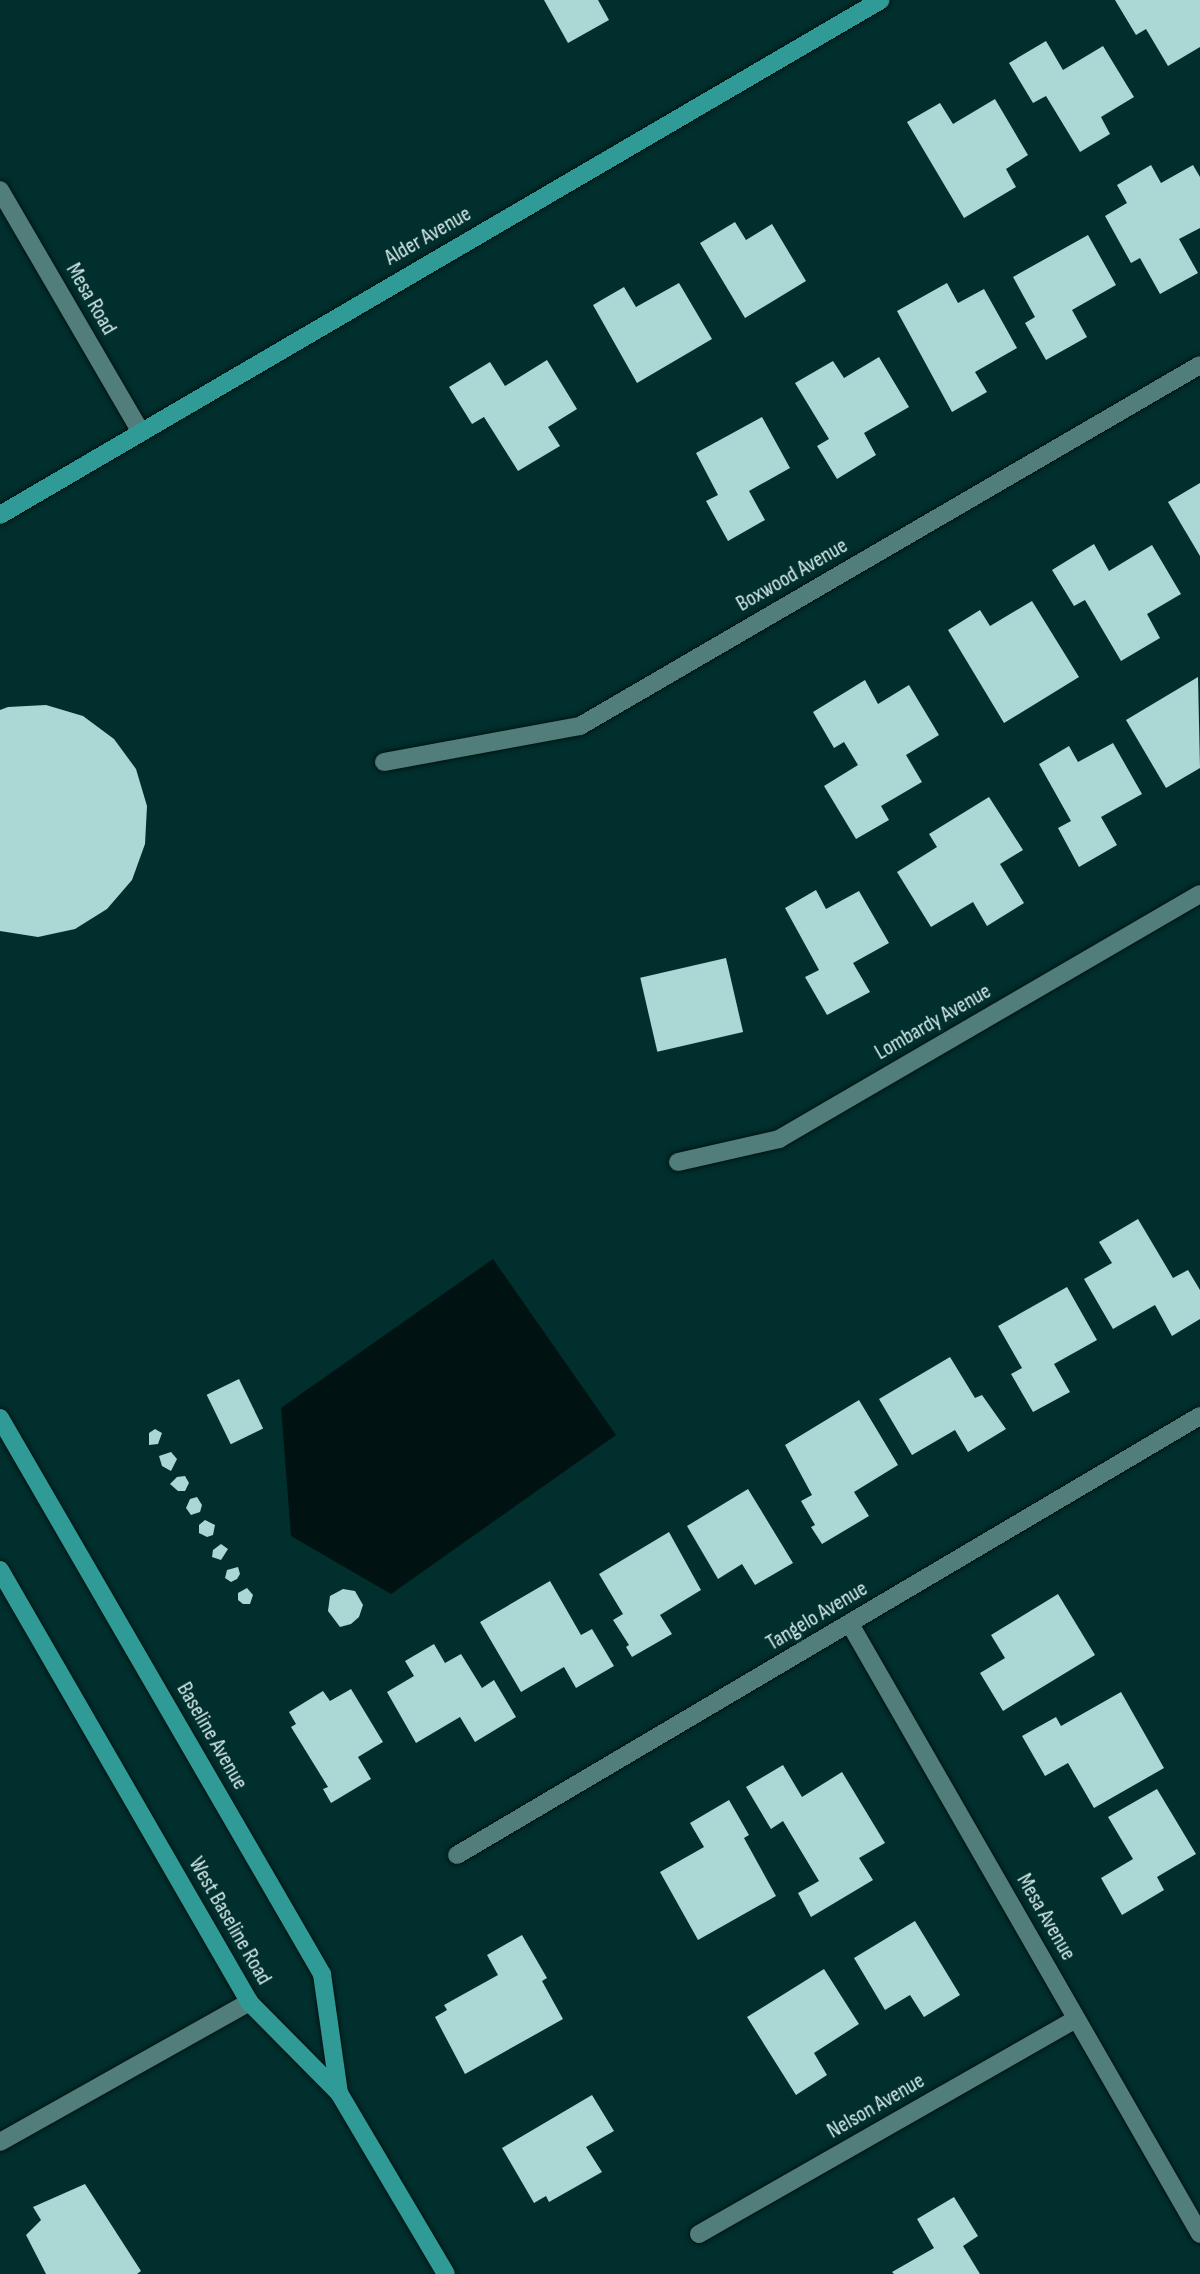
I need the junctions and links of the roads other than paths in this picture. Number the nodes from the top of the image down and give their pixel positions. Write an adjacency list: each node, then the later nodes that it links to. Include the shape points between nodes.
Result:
1 (881, 0): 4 (main road, Alder Avenue)
2 (0, 190): 4 (street, Mesa Road)
3 (1200, 365): 6 (street, Boxwood Avenue, via 580,726)
4 (141, 432): 5 (main road, Alder Avenue)
5 (0, 515)
6 (384, 762)
7 (1200, 894): 8 (street, Lombardy Avenue, via 779,1139)
8 (678, 1162)
9 (1200, 1416): 12 (street, Tangelo Avenue)
10 (0, 1418): 16 (main road, Baseline Avenue, via 322,1974)
11 (0, 1570): 14 (main road, West Baseline Road)
12 (850, 1624): 13 (street, Tangelo Avenue); 15 (street, Mesa Avenue)
13 (457, 1855)
14 (249, 2002): 16 (main road, West Baseline Road); 17 (street)
15 (1076, 2019): 18 (street, Nelson Avenue); 19 (street, Mesa Avenue)
16 (339, 2093): 20 (main road, West Baseline Road)
17 (0, 2142)
18 (699, 2234)
19 (1200, 2234)
20 (446, 2274)

